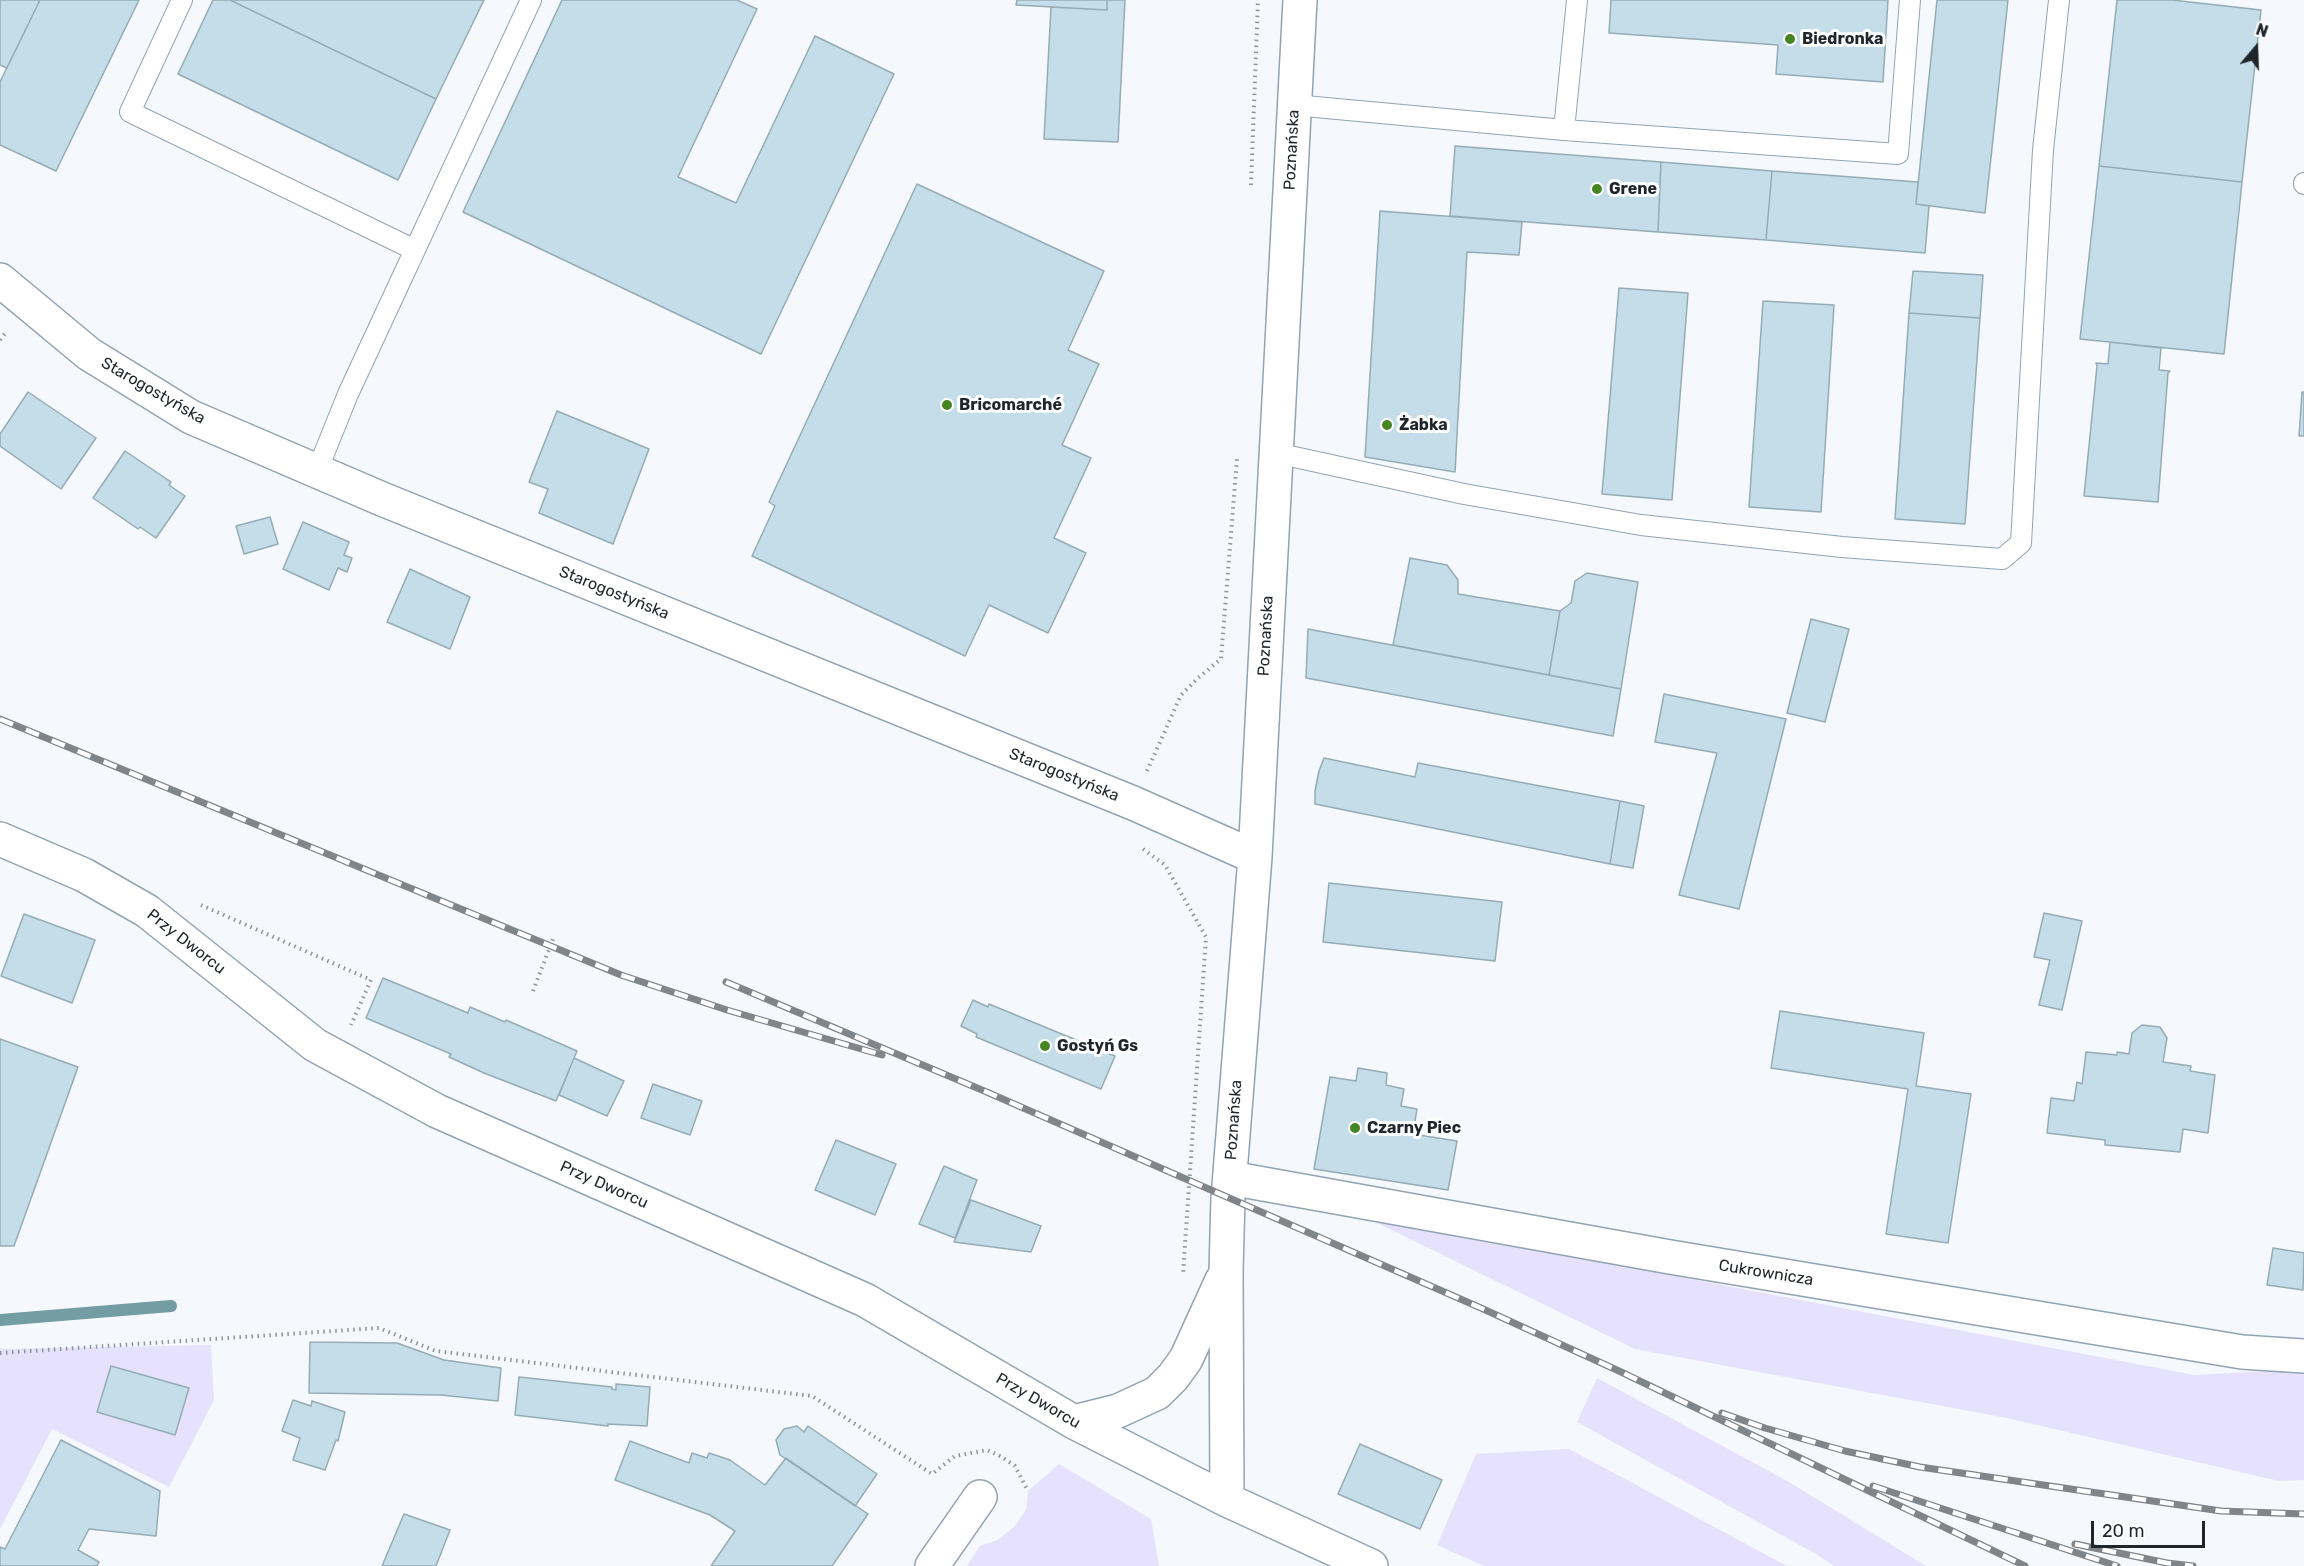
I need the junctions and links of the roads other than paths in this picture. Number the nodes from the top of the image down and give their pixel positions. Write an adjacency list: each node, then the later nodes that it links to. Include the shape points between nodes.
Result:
1 (182, 0): 9 (lane, via 130,112)
2 (531, 0): 9 (lane)
3 (1300, 0): 7 (street, Poznańska)
4 (1577, 0): 8 (lane)
5 (1910, 0): 8 (lane, via 1898,154)
6 (2059, 0): 11 (lane, via 2043,150 2021,543 2002,560 1842,548 1641,525 1464,494)
7 (1294, 105): 8 (lane); 11 (street, Poznańska)
8 (1564, 130)
9 (415, 250): 12 (lane)
10 (0, 280): 12 (street, Starogostyńska, via 89,354 191,417)
11 (1276, 453): 14 (street, Poznańska)
12 (317, 471): 14 (street, Starogostyńska, via 1133,803)
13 (0, 839): 18 (street, Przy Dworcu, via 84,875 147,911 315,1045 437,1111 865,1300)
14 (1255, 857): 15 (street, Poznańska)
15 (1230, 1178): 16 (street, Poznańska); 17 (street, Cukrownicza, via 1693,1261 2242,1352)
16 (1226, 1270): 18 (street, Poznańska, via 1186,1359 1173,1377 1139,1403); 20 (street, Poznańska)
17 (2304, 1356)
18 (1074, 1422): 20 (street, Przy Dworcu)
19 (980, 1497): 21 (street)
20 (1227, 1500): 22 (street, Przy Dworcu)
21 (932, 1566)
22 (1371, 1566)

